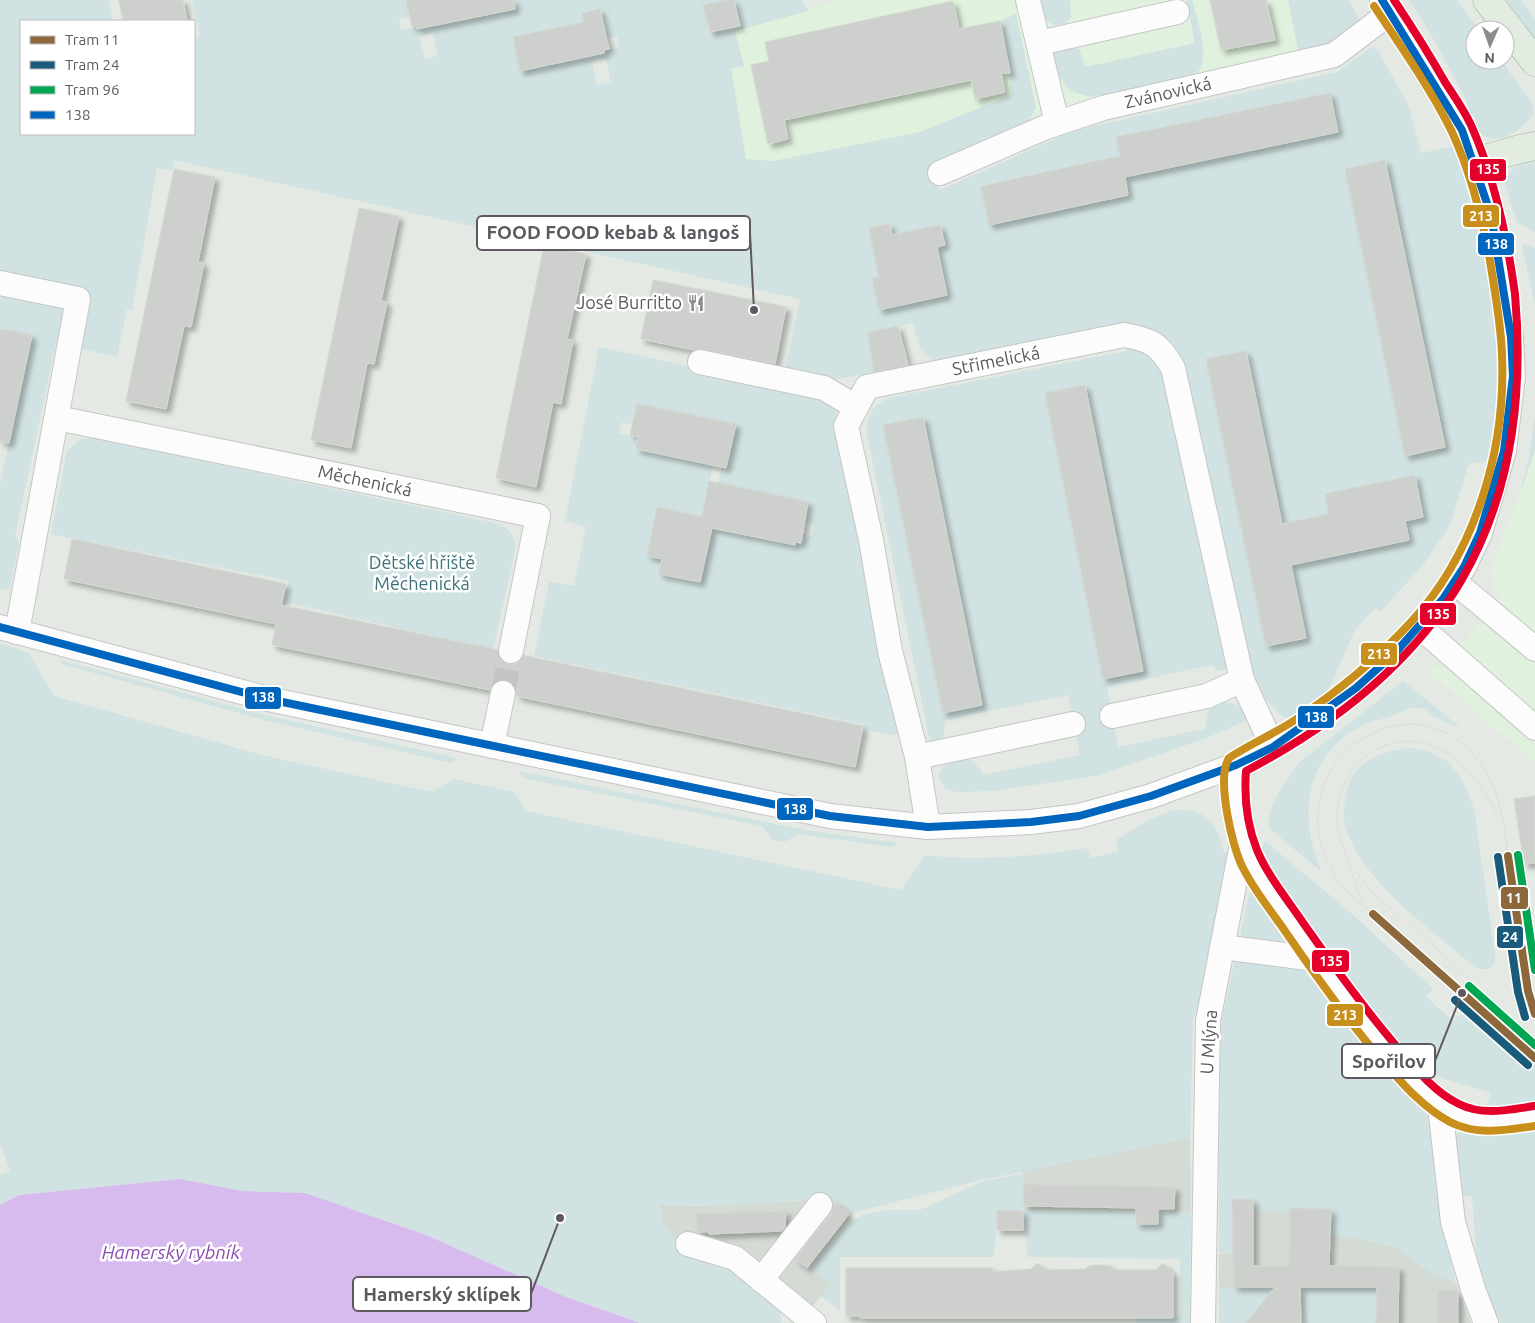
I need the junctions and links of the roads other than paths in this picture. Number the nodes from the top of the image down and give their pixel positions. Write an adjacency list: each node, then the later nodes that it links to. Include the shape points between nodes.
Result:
1 (1028, 0): 5 (street)
2 (1487, 0): 6 (highway)
3 (1386, 6): 7 (street, Zvánovická, via 1334,55 1103,108); 9 (street, via 1462,130)
4 (1177, 12): 5 (street)
5 (1039, 43): 7 (street)
6 (1535, 62)
7 (1057, 123): 10 (street, Zvánovická)
8 (1535, 146): 9 (highway)
9 (1474, 162): 15 (street, via 1498,248 1511,337 1513,376 1509,422 1494,489 1480,533)
10 (940, 173)
11 (0, 283): 14 (street, via 78,299)
12 (700, 362): 13 (street, via 824,388)
13 (856, 407): 20 (street, Střimelická, via 867,387 1124,335 1148,339 1164,352 1173,368); 27 (street, Střimelická, via 846,426 890,651)
14 (57, 418): 17 (street); 19 (street, Měchenická, via 538,516)
15 (1455, 582): 16 (street); 18 (street)
16 (1419, 626): 24 (street); 26 (street, via 1356,688)
17 (9, 630): 25 (street, via 268,699)
18 (1535, 649)
19 (511, 651)
20 (1242, 680): 22 (street, via 1207,696); 26 (street, Střimelická)
21 (503, 693): 25 (street)
22 (1112, 716)
23 (1074, 724): 27 (street)
24 (1535, 728)
25 (492, 746): 29 (street, via 830,816)
26 (1273, 747): 28 (street)
27 (917, 757): 29 (street, Střimelická)
28 (1236, 765): 29 (street, via 1150,796 1079,816); 30 (street, U Mlýna, via 1233,798)
29 (928, 828)
30 (1242, 844): 31 (street, U Mlýna); 32 (street)
31 (1222, 946): 32 (street); 39 (street, U Mlýna, via 1208,1022)
32 (1315, 959): 33 (street, via 1381,1044)
33 (1440, 1106): 34 (street, via 1477,1120); 40 (street, via 1453,1222)
34 (1535, 1116)
35 (820, 1205): 37 (street)
36 (688, 1244): 37 (street, via 735,1258)
37 (761, 1280): 38 (street)
38 (814, 1323)
39 (1203, 1323)
40 (1486, 1323)

